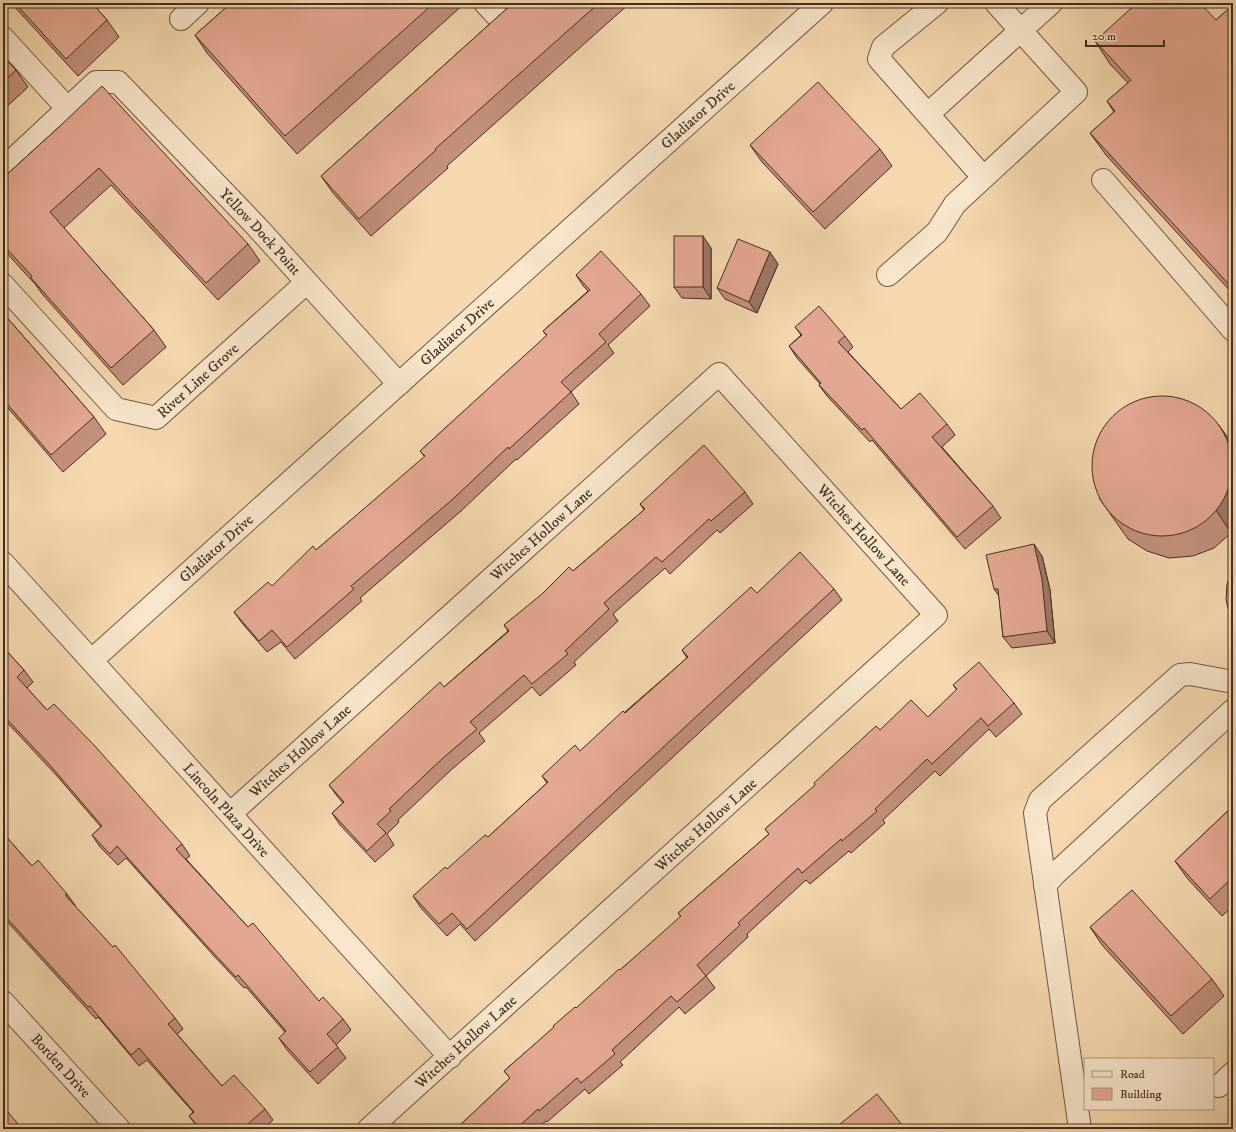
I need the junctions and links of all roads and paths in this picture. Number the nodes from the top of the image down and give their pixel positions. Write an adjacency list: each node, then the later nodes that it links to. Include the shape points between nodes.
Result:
1 (198, 3): 8 (street)
2 (516, 3): 7 (street)
3 (822, 3): 20 (street, Gladiator Drive)
4 (937, 3): 12 (street, via 883,47 879,59)
5 (996, 3): 9 (street)
6 (1051, 3): 9 (street)
7 (491, 17)
8 (181, 19)
9 (1021, 30): 12 (street); 14 (street, via 1076,92)
10 (3, 38): 11 (street)
11 (68, 109): 13 (street); 17 (street, Yellow Dock Point, via 96,82 118,82 257,227)
12 (928, 114): 14 (street)
13 (3, 169)
14 (983, 178): 16 (street, via 955,204 937,232)
15 (1103, 180): 19 (street)
16 (888, 275)
17 (306, 283): 18 (street, River Line Grove, via 156,418 116,409); 20 (street, Yellow Dock Point)
18 (3, 285)
19 (1233, 330)
20 (399, 384): 22 (street, Gladiator Drive)
21 (3, 563): 22 (street, Lincoln Plaza Drive)
22 (92, 660): 25 (street, Lincoln Plaza Drive)
23 (1233, 682): 26 (street, via 1190,674 1180,676 1040,800 1035,813)
24 (1233, 710): 26 (street)
25 (231, 813): 28 (street, Lincoln Plaza Drive); 28 (street, Witches Hollow Lane, via 719,374 894,568 936,615)
26 (1045, 885): 31 (street, via 1056,947)
27 (3, 1002): 29 (street, Borden Drive)
28 (450, 1057): 30 (street, Witches Hollow Lane)
29 (119, 1129)
30 (369, 1129)
31 (1080, 1129)

